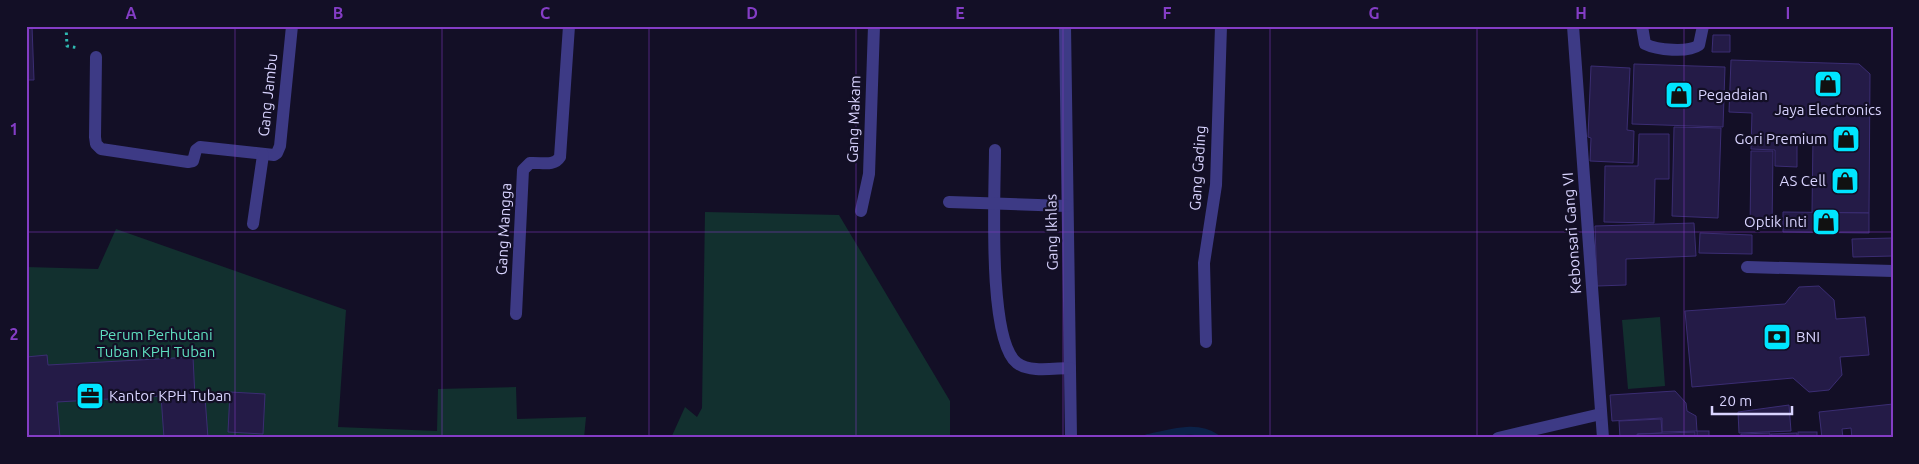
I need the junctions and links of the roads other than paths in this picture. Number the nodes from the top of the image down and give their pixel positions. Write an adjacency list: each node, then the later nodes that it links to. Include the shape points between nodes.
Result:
1 (292, 26): 11 (street, Gang Jambu, via 279,149 274,155)
2 (569, 26): 19 (street, Gang Mangga, via 560,157 551,164 530,163 523,170)
3 (874, 26): 15 (street, Gang Makam, via 868,174)
4 (1065, 26): 14 (street, Gang Ikhlas)
5 (1221, 26): 20 (street, Gang Gading, via 1216,185 1204,263)
6 (1573, 26): 22 (street, Kebonsari Gang VI)
7 (1642, 26): 8 (street, via 1645,44 1688,49 1699,45)
8 (1703, 26)
9 (96, 57): 11 (street, Gang Jambu, via 95,137 101,149 190,162 200,147)
10 (995, 150): 13 (street)
11 (263, 155): 16 (street)
12 (949, 202): 13 (street)
13 (996, 204): 14 (street); 21 (street, via 998,303 1008,350 1015,362 1024,367)
14 (1067, 206): 21 (street, Gang Ikhlas)
15 (861, 211)
16 (253, 224)
17 (1748, 267): 18 (street)
18 (1893, 271)
19 (516, 314)
20 (1206, 342)
21 (1070, 368): 23 (street, Gang Ikhlas)
22 (1601, 414): 24 (street); 25 (street, Kebonsari Gang VI)
23 (1071, 438)
24 (1498, 438)
25 (1602, 438)

